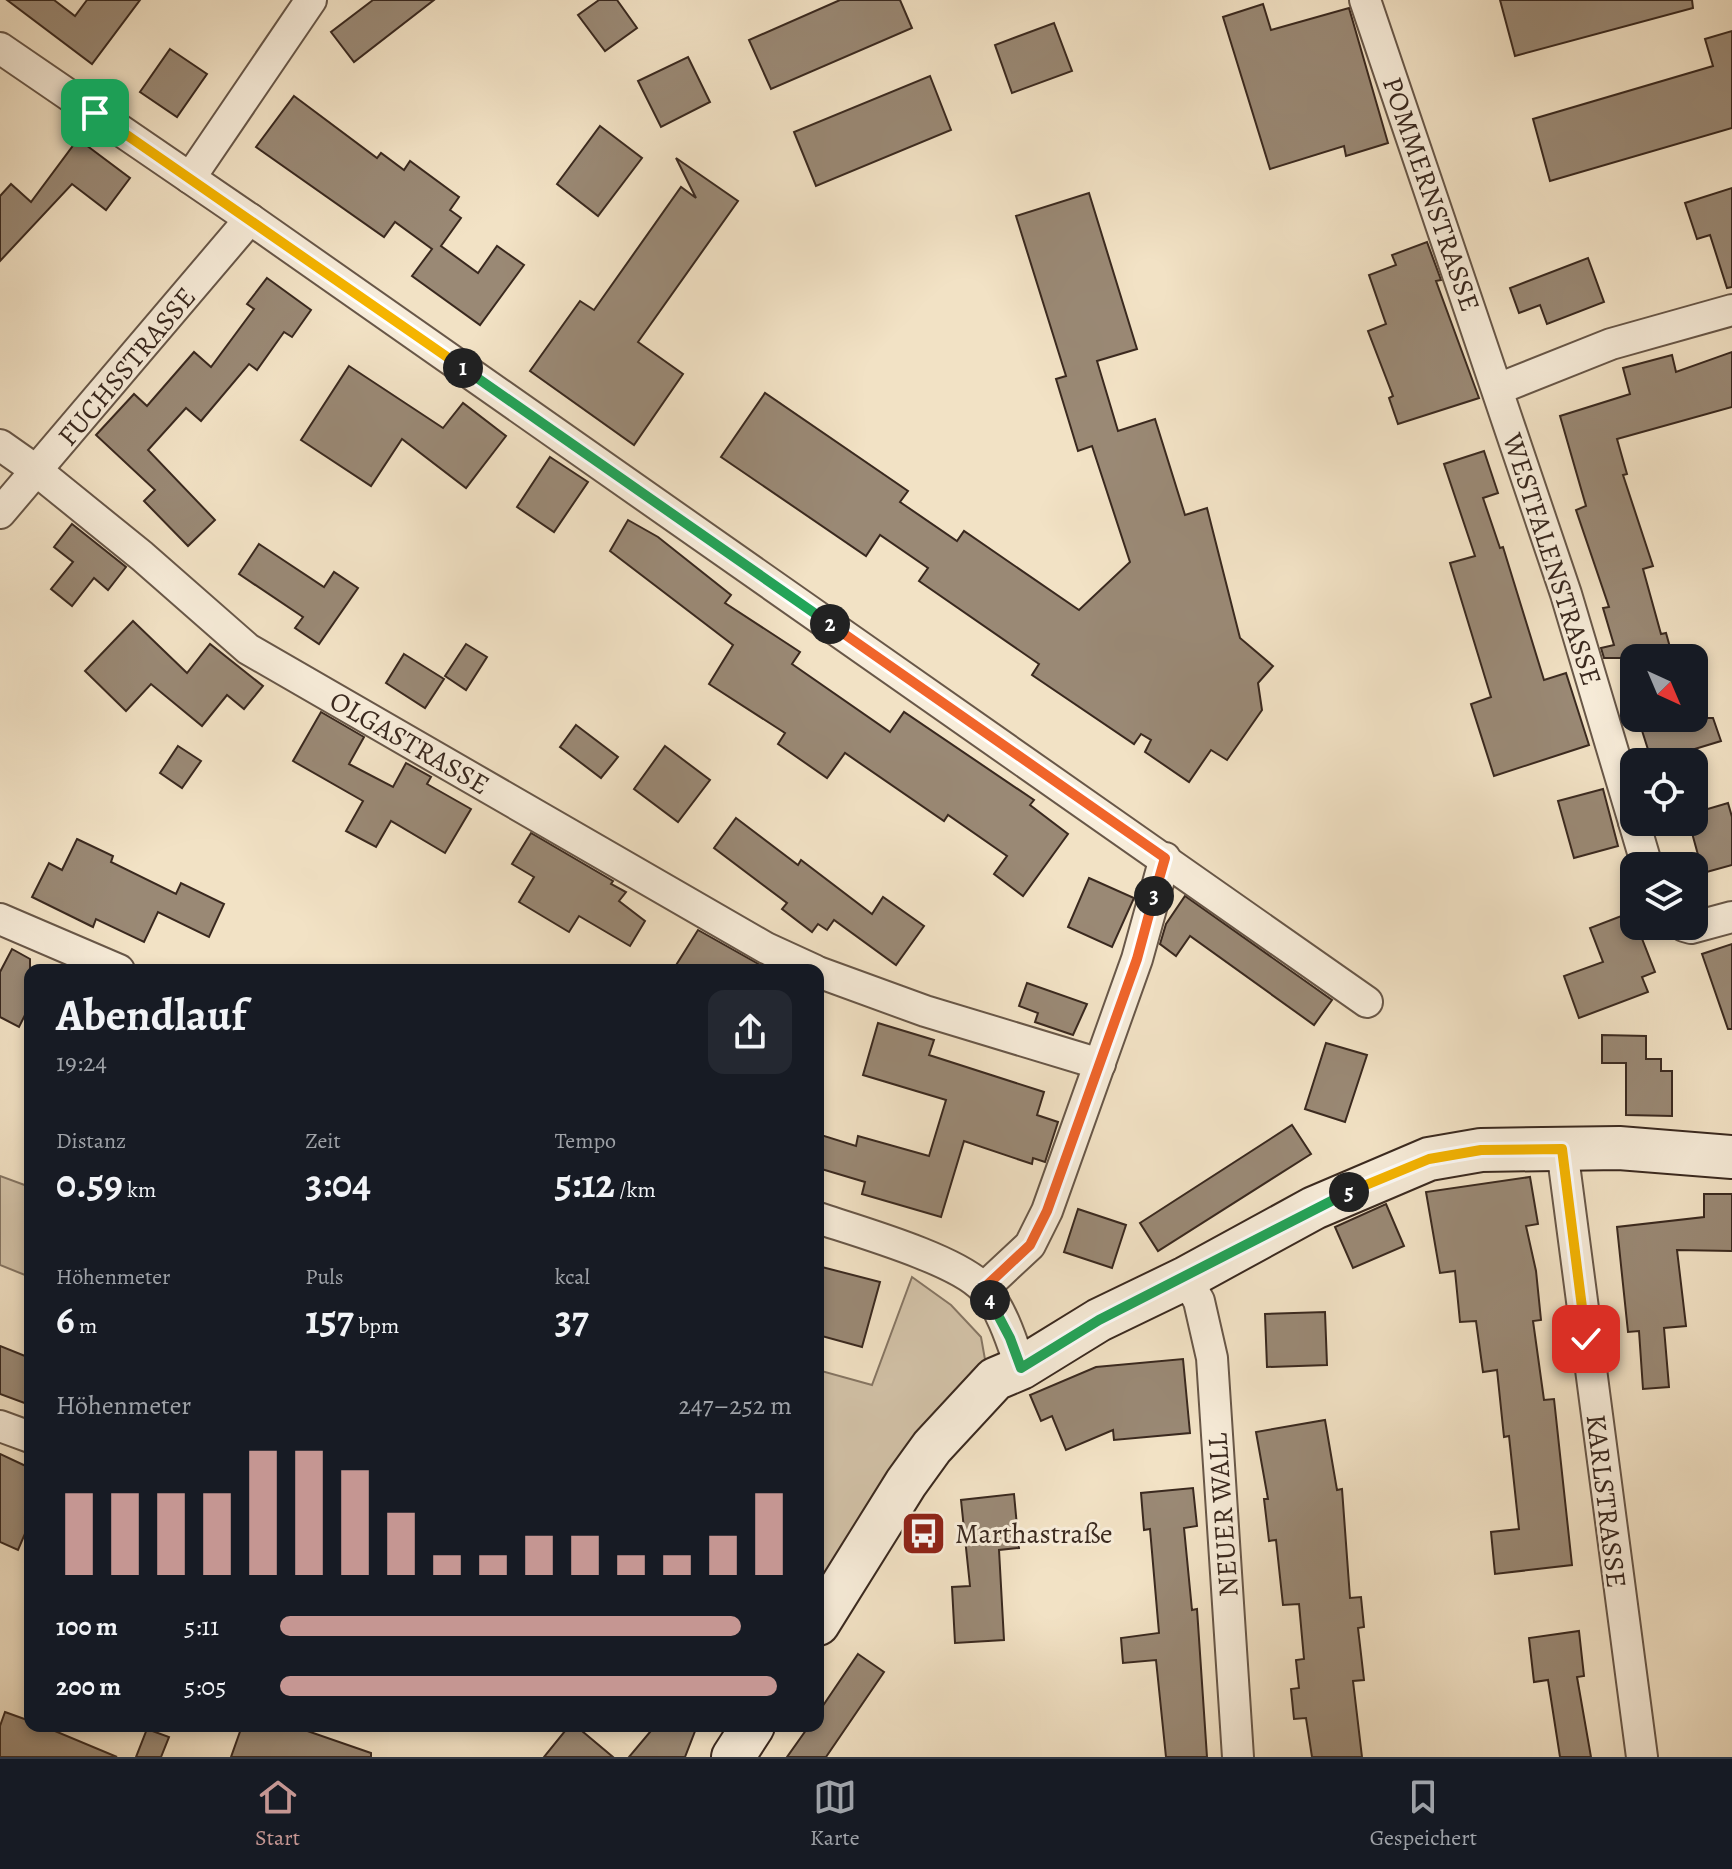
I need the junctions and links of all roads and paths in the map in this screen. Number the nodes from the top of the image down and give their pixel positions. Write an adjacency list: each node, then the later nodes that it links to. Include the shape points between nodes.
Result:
1 (311, 0): 4 (street)
2 (1365, 0): 7 (street, POMMERNSTRASSE)
3 (0, 48): 4 (street)
4 (190, 178): 5 (street)
5 (250, 219): 9 (street, FUCHSSTRASSE); 12 (street)
6 (1732, 310): 7 (street, via 1611,344)
7 (1498, 389): 11 (street, WESTFALENSTRASSE)
8 (0, 445): 9 (street, OLGASTRASSE)
9 (37, 471): 10 (street, FUCHSSTRASSE); 17 (street, OLGASTRASSE, via 248,649)
10 (0, 513)
11 (1620, 775)
12 (1165, 858): 19 (street); 20 (street)
13 (1732, 917): 15 (street)
14 (0, 919): 16 (street)
15 (1708, 923)
16 (105, 964)
17 (801, 964)
18 (824, 974): 20 (street, OLGASTRASSE)
19 (1367, 1002)
20 (1100, 1064): 25 (street, via 1030,1245)
21 (1562, 1149): 22 (street); 24 (street, via 1481,1150 1429,1159 1314,1208); 33 (street, KARLSTRASSE)
22 (1732, 1157)
23 (824, 1220): 25 (street, via 960,1271)
24 (1186, 1278): 26 (street, via 1099,1320); 32 (street, NEUER WALL, via 1199,1301 1212,1358)
25 (984, 1288): 26 (street)
26 (1021, 1368): 29 (street, via 995,1379 932,1447)
27 (0, 1426): 28 (street)
28 (24, 1435)
29 (824, 1614)
30 (749, 1732): 31 (street)
31 (733, 1757)
32 (1238, 1757)
33 (1642, 1757)

